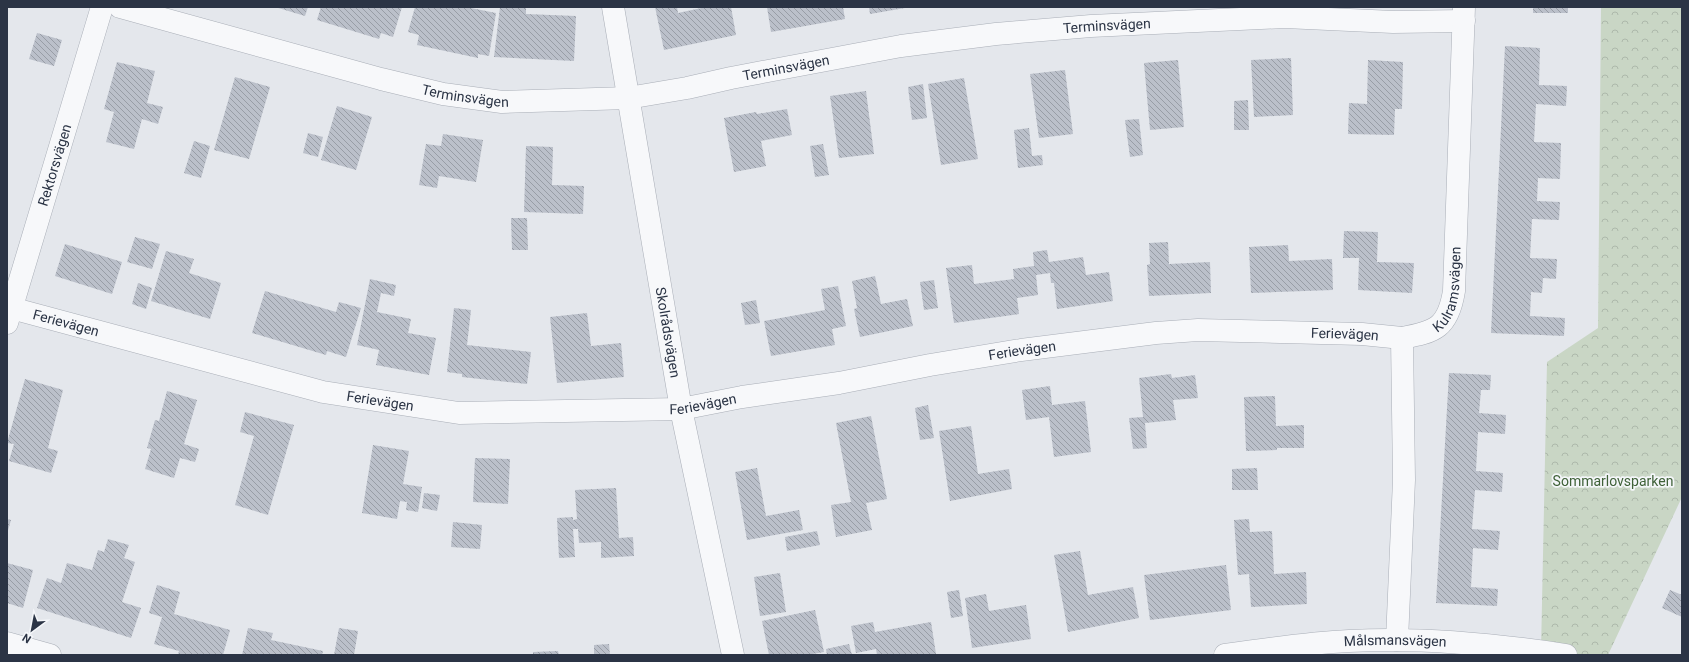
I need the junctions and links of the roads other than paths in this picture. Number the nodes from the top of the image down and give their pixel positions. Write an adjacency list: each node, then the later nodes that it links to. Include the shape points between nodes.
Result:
1 (102, 7): 6 (street, Rektorsvägen)
2 (120, 7): 5 (street, Terminsvägen, via 381,80 443,94 502,102)
3 (613, 7): 5 (street, Skolrådsvägen)
4 (1464, 14): 5 (street, Terminsvägen, via 1394,22 1285,17 1091,26 996,34 901,46); 7 (street, Kulramsvägen, via 1452,303 1437,328)
5 (628, 98): 8 (street, Skolrådsvägen)
6 (9, 315): 8 (street, Ferievägen, via 323,392 459,412)
7 (1402, 338): 8 (street, Ferievägen, via 1362,334 1206,331 1156,334 1021,350); 9 (street, via 1404,480)
8 (681, 409): 12 (street, Skolrådsvägen)
9 (1397, 640): 13 (street, Målsmansvägen, via 1325,643); 14 (street, Målsmansvägen, via 1470,643)
10 (7, 643): 11 (street)
11 (50, 655)
12 (733, 655)
13 (1225, 655)
14 (1566, 655)

